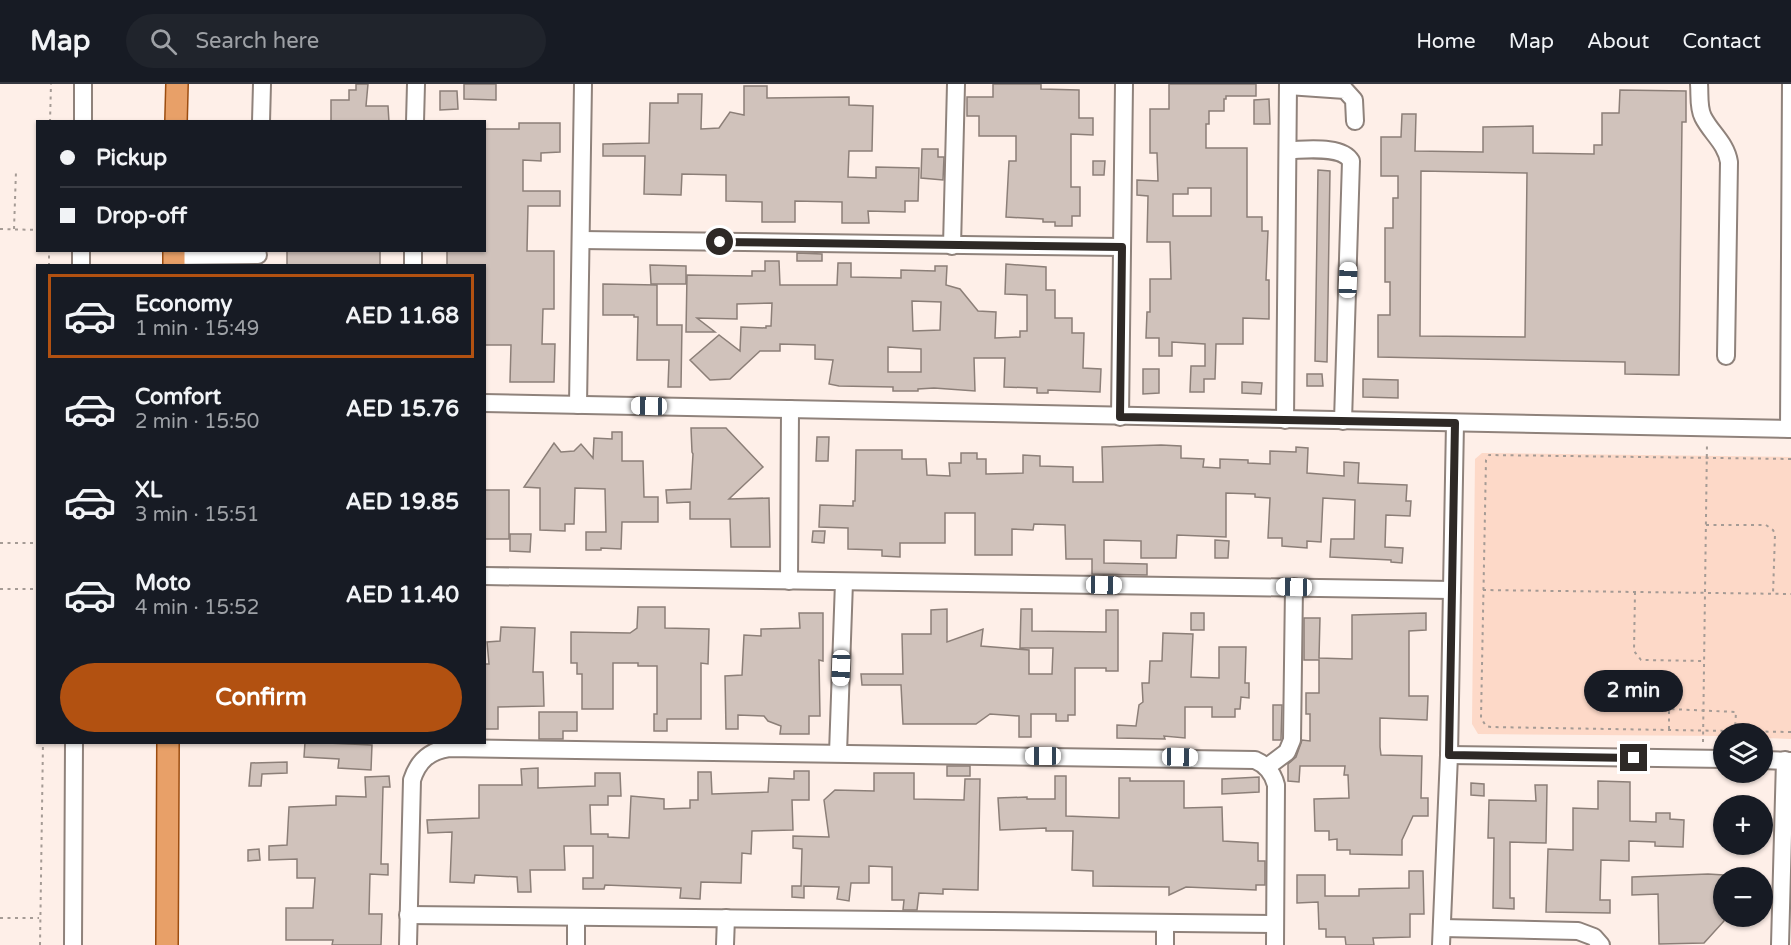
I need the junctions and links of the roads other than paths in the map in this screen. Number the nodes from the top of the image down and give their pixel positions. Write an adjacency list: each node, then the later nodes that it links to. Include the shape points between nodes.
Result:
1 (83, 84): 11 (street)
2 (177, 84): 12 (main road)
3 (262, 84): 13 (street)
4 (416, 84): 14 (street)
5 (583, 84): 17 (street)
6 (956, 84): 18 (street)
7 (1124, 84): 19 (street)
8 (1699, 84): 22 (street, via 1702,115 1725,148 1729,162)
9 (1791, 84): 30 (street)
10 (1288, 85): 15 (street, via 1345,90 1354,100); 16 (street)
11 (83, 120)
12 (176, 120)
13 (261, 120)
14 (415, 120)
15 (1354, 121)
16 (1288, 150): 27 (street); 28 (street, via 1342,152 1352,165)
17 (581, 240): 18 (street); 24 (street)
18 (952, 246): 19 (street)
19 (1122, 247): 26 (street)
20 (174, 257): 21 (street)
21 (258, 257)
22 (1726, 357)
23 (486, 403): 24 (street)
24 (578, 405): 25 (street)
25 (790, 409): 26 (street); 32 (street)
26 (1120, 417): 27 (street)
27 (1285, 420): 28 (street)
28 (1343, 421): 29 (street)
29 (1455, 423): 30 (street); 35 (street)
30 (1790, 429)
31 (486, 576): 32 (street)
32 (789, 581): 33 (street)
33 (844, 582): 34 (street); 38 (street)
34 (1294, 587): 35 (street); 42 (street, via 1292,740 1287,752)
35 (1452, 590): 39 (street)
36 (75, 744): 49 (street)
37 (168, 744): 50 (main road)
38 (838, 753): 42 (street, via 1248,758); 43 (street, via 439,750 421,761 412,780)
39 (1449, 755): 40 (street); 48 (street)
40 (1713, 759)
41 (1788, 760): 58 (street)
42 (1267, 767): 47 (street, via 1276,785)
43 (408, 915): 44 (street); 51 (street)
44 (576, 917): 45 (street); 52 (street)
45 (726, 918): 46 (street); 53 (street)
46 (1165, 923): 47 (street); 54 (street)
47 (1275, 924): 55 (street)
48 (1442, 928): 56 (street); 57 (street, via 1578,931 1594,937)
49 (73, 945)
50 (167, 945)
51 (408, 945)
52 (576, 945)
53 (725, 945)
54 (1165, 945)
55 (1275, 945)
56 (1441, 945)
57 (1601, 945)
58 (1780, 945)

